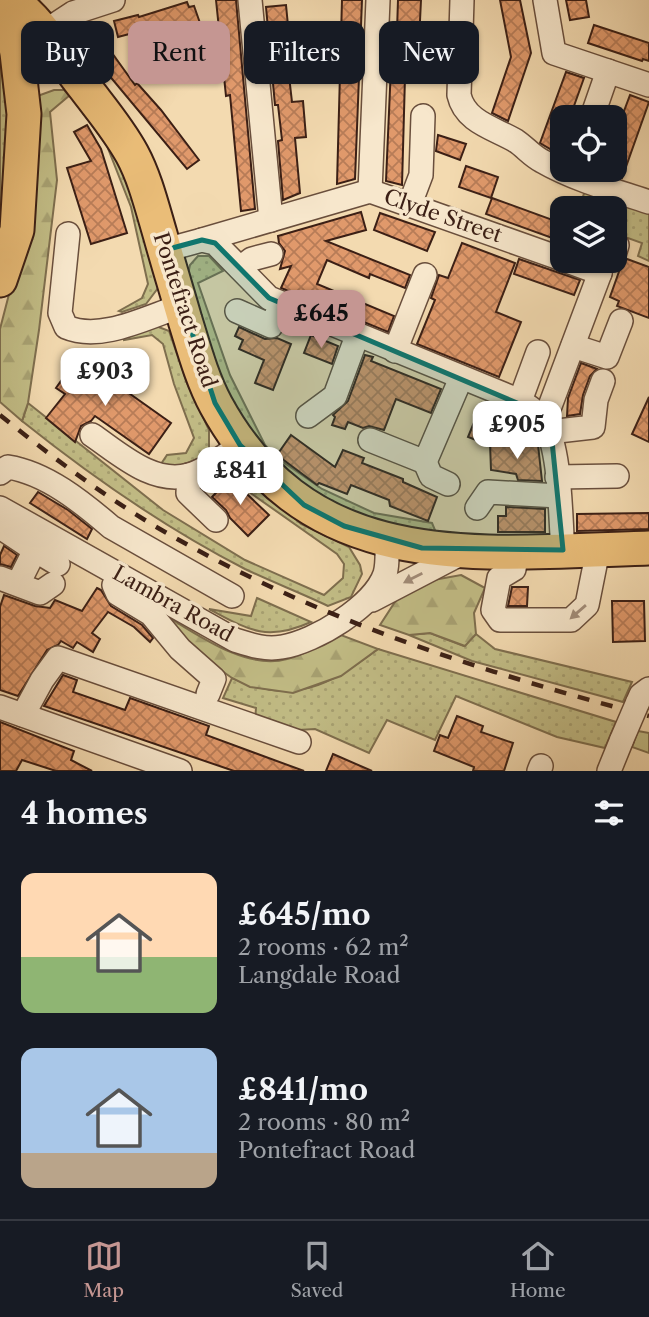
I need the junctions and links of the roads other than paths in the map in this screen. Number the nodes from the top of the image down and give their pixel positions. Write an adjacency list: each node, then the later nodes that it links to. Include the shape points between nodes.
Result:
1 (4, 0): 8 (highway)
2 (11, 0): 8 (highway, Pontefract Road)
3 (113, 0): 8 (street)
4 (250, 0): 21 (street)
5 (378, 0): 18 (street)
6 (462, 0): 16 (street, via 462,106 468,116)
7 (545, 0): 9 (street, via 554,53)
8 (19, 35): 13 (highway)
9 (608, 71): 12 (street); 14 (street)
10 (39, 84): 13 (highway)
11 (78, 84): 24 (highway, Pontefract Road, via 133,156)
12 (649, 85)
13 (22, 96): 30 (highway, via 17,230)
14 (596, 105)
15 (423, 116): 20 (street, via 421,175)
16 (550, 164)
17 (597, 182): 19 (street)
18 (370, 191): 20 (street, Clyde Street); 21 (street, Clyde Street)
19 (649, 202)
20 (410, 204): 26 (street, Clyde Street)
21 (271, 220): 23 (street, Clyde Street)
22 (68, 234): 31 (street, via 60,313 66,327 97,333)
23 (202, 240): 24 (street, Clyde Street); 27 (street, via 215,243)
24 (165, 250): 31 (highway, Pontefract Road)
25 (271, 254): 27 (street)
26 (550, 255)
27 (240, 268): 32 (street, via 260,291)
28 (605, 273): 37 (street)
29 (425, 275): 38 (street)
30 (0, 280)
31 (181, 306): 47 (highway, Pontefract Road, via 215,403)
32 (285, 306): 33 (street, via 271,326); 35 (street); 36 (street)
33 (237, 311)
34 (621, 321): 37 (street, via 607,357)
35 (357, 336): 38 (street); 43 (street, via 335,396)
36 (277, 338)
37 (573, 346): 44 (street)
38 (395, 351): 40 (street)
39 (538, 352): 42 (street)
40 (461, 378): 42 (street); 48 (street)
41 (603, 381): 44 (street, via 593,427)
42 (520, 401): 44 (street, via 536,411)
43 (307, 416)
44 (547, 427): 52 (street)
45 (92, 435): 51 (street, via 143,470 167,477)
46 (370, 440): 48 (street)
47 (240, 444): 51 (street); 58 (highway, Pontefract Road, via 276,484 304,505)
48 (425, 462): 53 (street, via 431,475)
49 (614, 468): 52 (street)
50 (0, 473): 67 (street, via 8,467 40,476 111,527)
51 (189, 475): 56 (street, via 188,493)
52 (557, 479): 55 (street, via 488,492); 61 (street)
53 (448, 484)
54 (0, 508): 65 (street, Lambra Road)
55 (477, 508)
56 (216, 520)
57 (0, 527): 60 (street)
58 (387, 542): 63 (highway, Pontefract Road); 68 (street, Lambra Road, via 384,577)
59 (649, 548): 62 (highway, Pontefract Road)
60 (33, 549): 66 (street); 66 (street, via 56,574 40,593)
61 (563, 550): 62 (highway, Pontefract Road); 64 (highway, Pontefract Road)
62 (598, 550): 64 (street, one-way to 64, via 587,605 571,620 500,620 493,610 499,578 514,569)
63 (466, 551): 64 (highway, Pontefract Road); 68 (street, one-way to 68)
64 (517, 551)
65 (119, 575): 68 (street, Lambra Road, via 235,640 256,647 306,641); 69 (street, via 114,585 118,594 151,614 180,649 214,679)
66 (9, 581)
67 (232, 596)
68 (360, 606)
69 (208, 694)
70 (643, 696): 76 (street, bridge)
71 (0, 707): 72 (street)
72 (23, 715): 73 (street, via 58,659); 74 (street)
73 (299, 742)
74 (155, 767): 75 (street)
75 (180, 771)
76 (609, 771)

